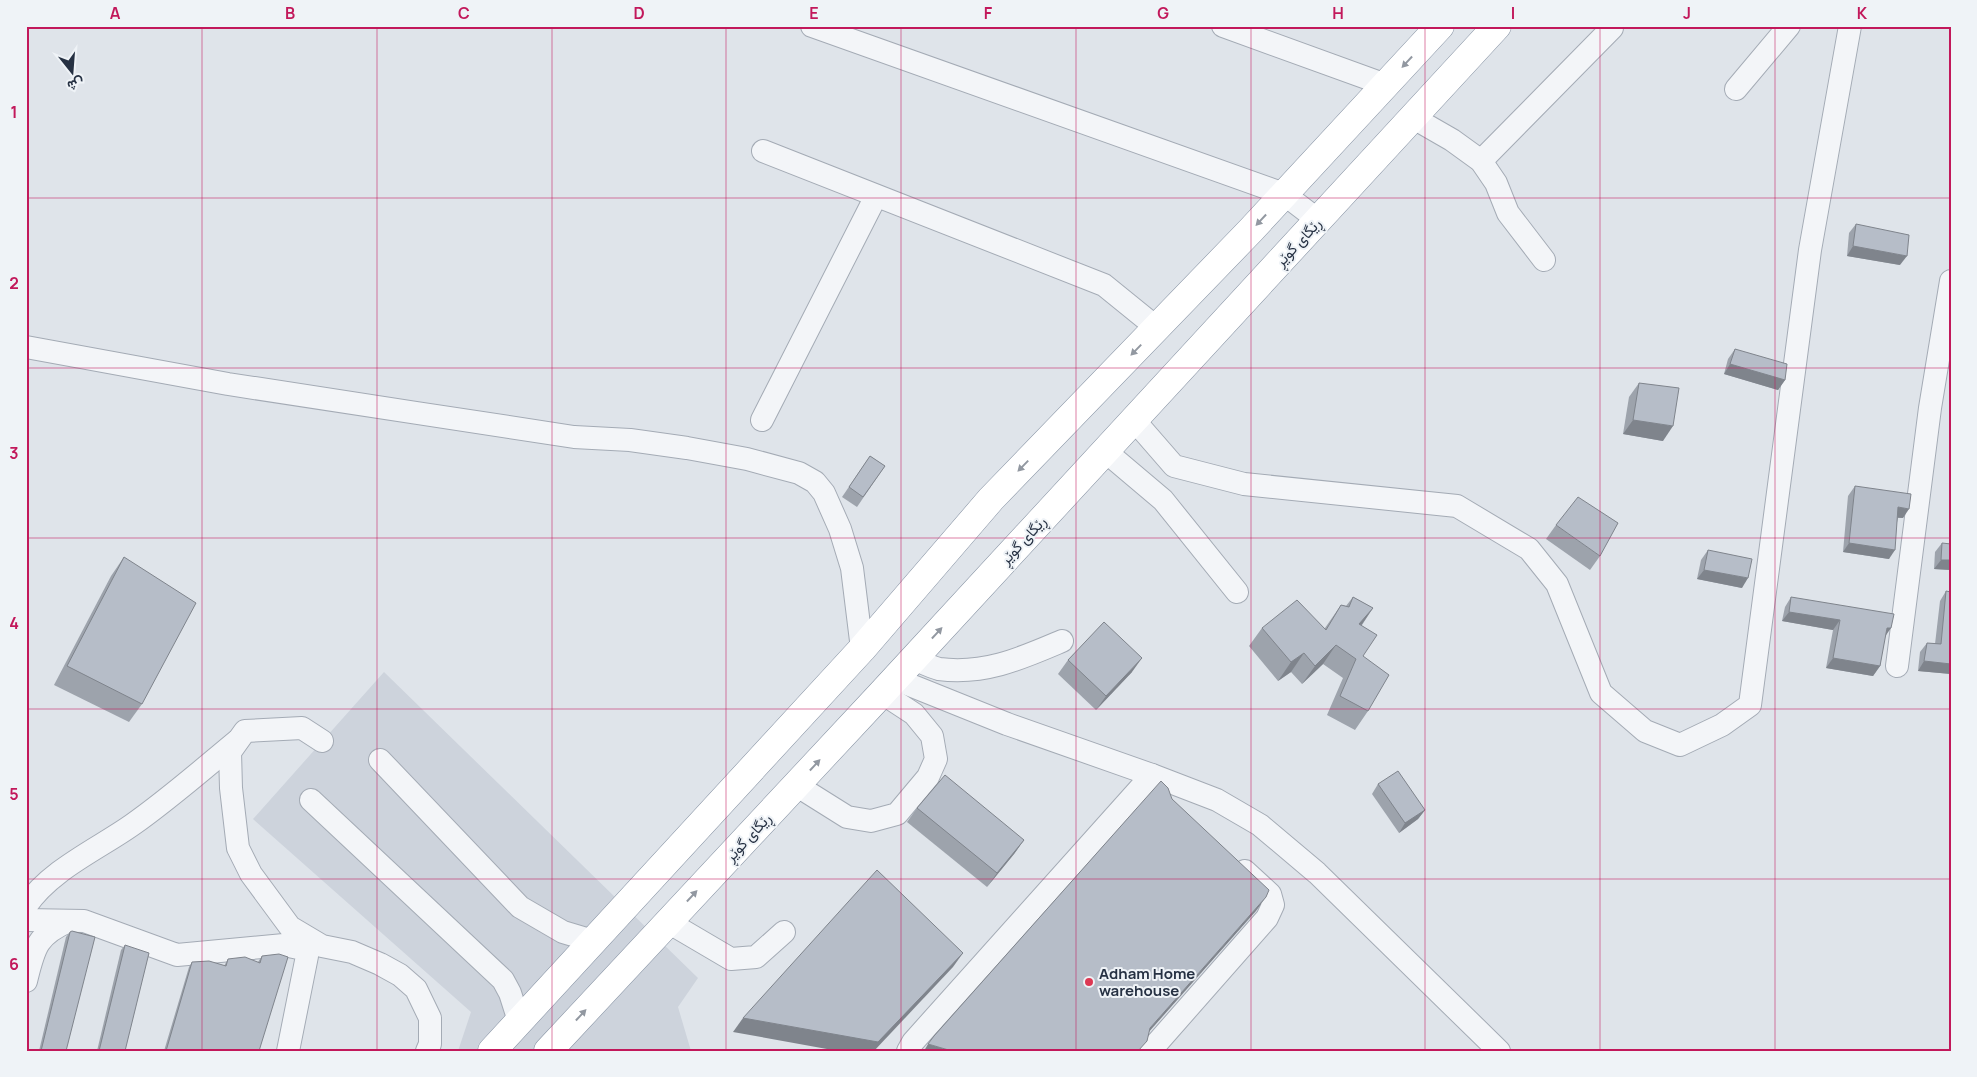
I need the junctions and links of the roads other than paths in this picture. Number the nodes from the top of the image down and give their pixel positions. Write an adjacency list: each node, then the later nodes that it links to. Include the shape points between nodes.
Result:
1 (812, 26): 13 (street)
2 (1223, 26): 8 (street)
3 (1440, 26): 8 (highway, one-way to 8)
4 (1497, 26): 10 (highway, ڕێگای گوێڕ)
5 (1789, 26): 9 (street)
6 (1850, 26): 21 (street, via 1810,250 1750,706 1722,725 1680,745 1645,731 1601,693 1557,584 1529,549 1457,506 1244,484 1174,466)
7 (1612, 28): 12 (street)
8 (1386, 85): 13 (highway)
9 (1736, 88)
10 (1412, 117): 12 (street); 15 (highway, ڕێگای گوێڕ)
11 (763, 151): 14 (street)
12 (1481, 161): 16 (street, via 1496,183 1508,213)
13 (1284, 194): 15 (street); 18 (highway, one-way to 18)
14 (876, 196): 18 (street, via 1104,285); 20 (street)
15 (1318, 220): 21 (highway, ڕێگای گوێڕ)
16 (1544, 260)
17 (1951, 281): 27 (street, via 1930,408)
18 (1157, 328): 25 (highway, one-way to 25, via 991,500)
19 (26, 347): 25 (street, via 228,384 574,437 687,448 799,472 815,482 824,493 840,529 853,576)
20 (762, 420)
21 (1134, 420): 22 (highway, ڕێگای گوێڕ)
22 (1105, 451): 23 (street, via 1163,500); 26 (highway, ڕێگای گوێڕ, one-way to 22)
23 (1237, 592)
24 (1062, 641): 26 (street, via 1011,663 968,669 937,668)
25 (862, 649): 41 (highway)
26 (914, 659): 28 (highway, ڕێگای گوێڕ)
27 (1897, 666)
28 (889, 686): 32 (street); 33 (highway, ڕێگای گوێڕ, one-way to 28); 33 (street, via 932,736 936,759 928,777 897,814 871,821 846,817)
29 (240, 738): 30 (street, via 245,731 302,728); 36 (street, via 135,823 68,867); 45 (street, via 230,752 230,788 238,848 251,874 290,927 322,946 352,952 380,964 416,989 430,1018)
30 (322, 741)
31 (380, 760): 41 (street, via 520,907 563,932)
32 (1152, 775): 48 (street); 50 (street, via 1174,794 1217,800 1285,844)
33 (796, 785): 39 (highway, ڕێگای گوێڕ, one-way to 33)
34 (311, 800): 43 (street, via 503,980)
35 (1228, 855): 49 (street, via 1270,894 1273,905 1267,918)
36 (26, 906)
37 (26, 920): 38 (street)
38 (69, 921): 42 (street, via 51,928 35,946); 44 (street, via 84,921 177,955 284,945 303,949 307,956)
39 (668, 922): 40 (street, via 731,959 756,957); 47 (highway, ڕێگای گوێڕ, one-way to 39)
40 (784, 932)
41 (593, 941): 43 (highway)
42 (26, 981)
43 (520, 1021): 46 (highway)
44 (288, 1051)
45 (427, 1051)
46 (492, 1051)
47 (548, 1051)
48 (908, 1051)
49 (1150, 1051)
50 (1499, 1051)

